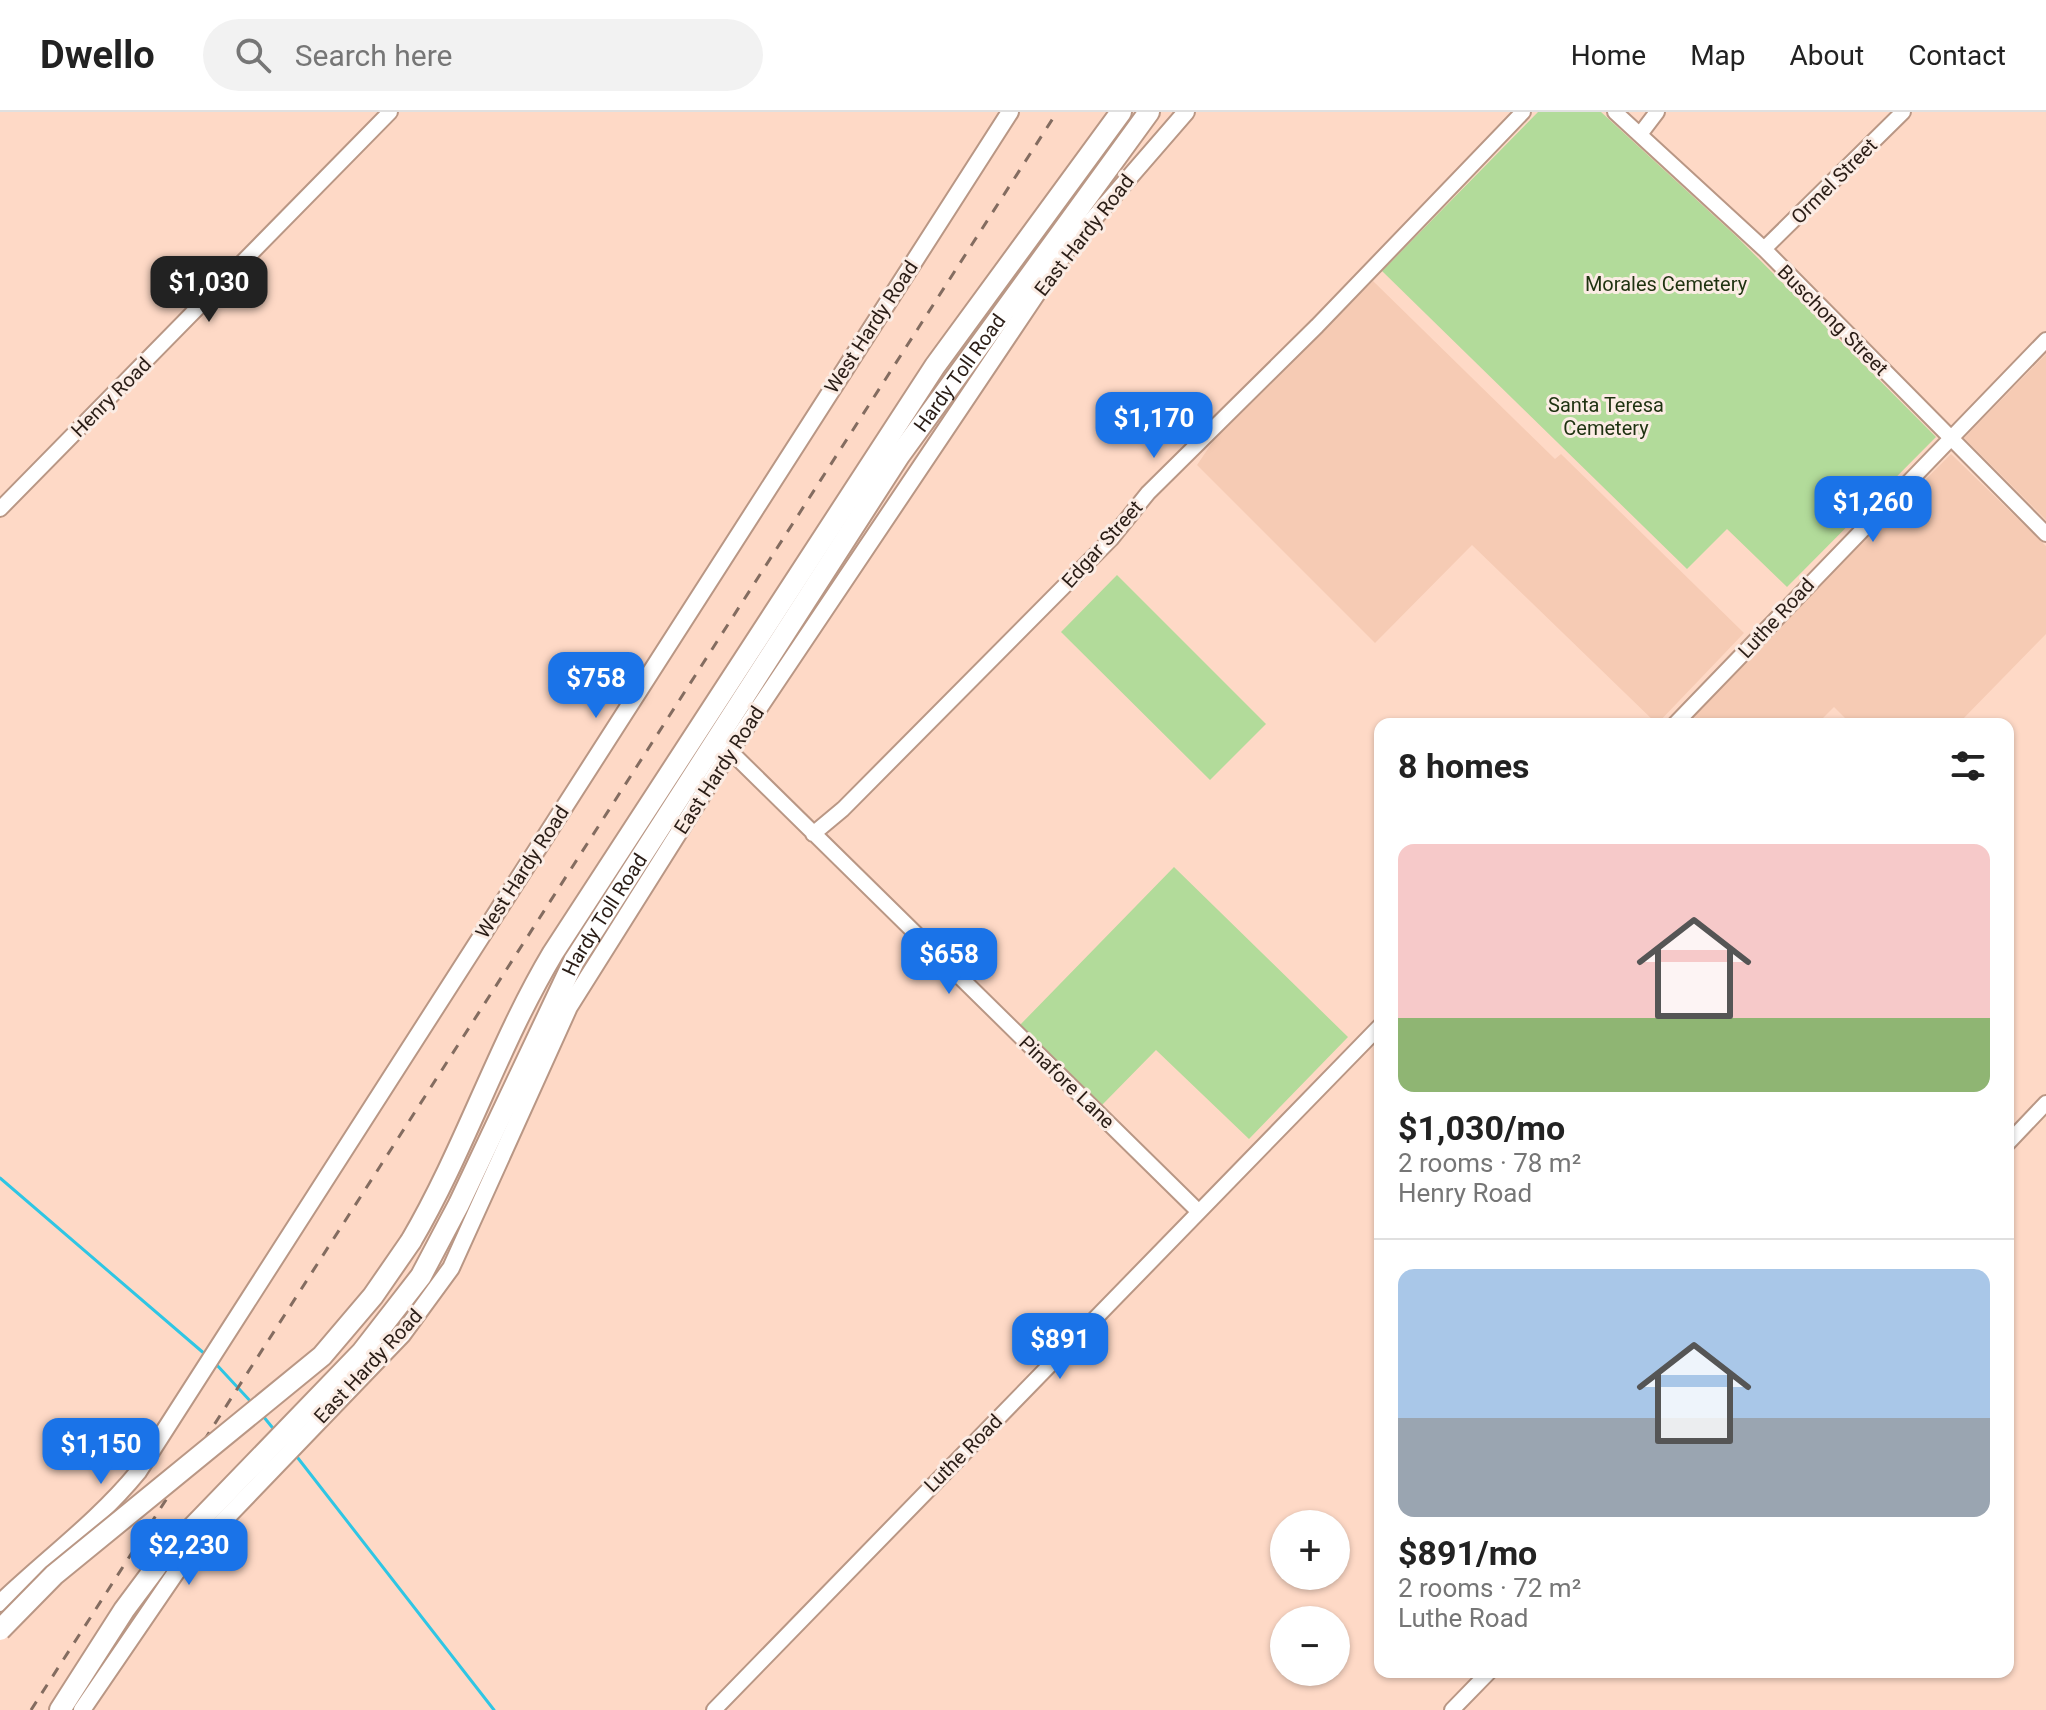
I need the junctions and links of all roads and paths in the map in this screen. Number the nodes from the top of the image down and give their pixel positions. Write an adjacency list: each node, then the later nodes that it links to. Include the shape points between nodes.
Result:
1 (390, 112): 14 (street, Henry Road)
2 (1010, 112): 23 (main road, West Hardy Road, via 138,1472 115,1501)
3 (1121, 112): 24 (highway, Hardy Toll Road, bridge, via 935,366 553,953 441,1186 373,1296 322,1356 54,1575)
4 (1149, 112): 26 (highway, Hardy Toll Road, via 899,456 559,987 421,1276 382,1330 162,1559)
5 (1186, 112): 17 (main road, East Hardy Road, via 1069,247)
6 (1523, 112): 18 (street, Edgar Street, via 1148,493 1101,549)
7 (1615, 112): 10 (street, Buschong Street)
8 (1657, 112): 10 (street)
9 (1903, 112): 11 (street, Ormel Street)
10 (1641, 133): 11 (street, Buschong Street)
11 (1764, 249): 13 (street, Buschong Street)
12 (2046, 340): 13 (street, Luthe Road)
13 (1951, 440): 15 (street, Buschong Street); 16 (street, Luthe Road)
14 (0, 509)
15 (2046, 534)
16 (1681, 718)
17 (730, 751): 18 (street, Pinafore Lane); 27 (main road, East Hardy Road, via 569,1007 451,1268 402,1335 181,1565)
18 (813, 834): 22 (street, Pinafore Lane)
19 (1374, 1032): 22 (street, Luthe Road)
20 (2046, 1103): 21 (street)
21 (2014, 1137)
22 (1198, 1211): 28 (street, Luthe Road)
23 (0, 1603)
24 (0, 1630)
25 (1483, 1678): 29 (street)
26 (60, 1710)
27 (82, 1710)
28 (714, 1710)
29 (1452, 1710)

